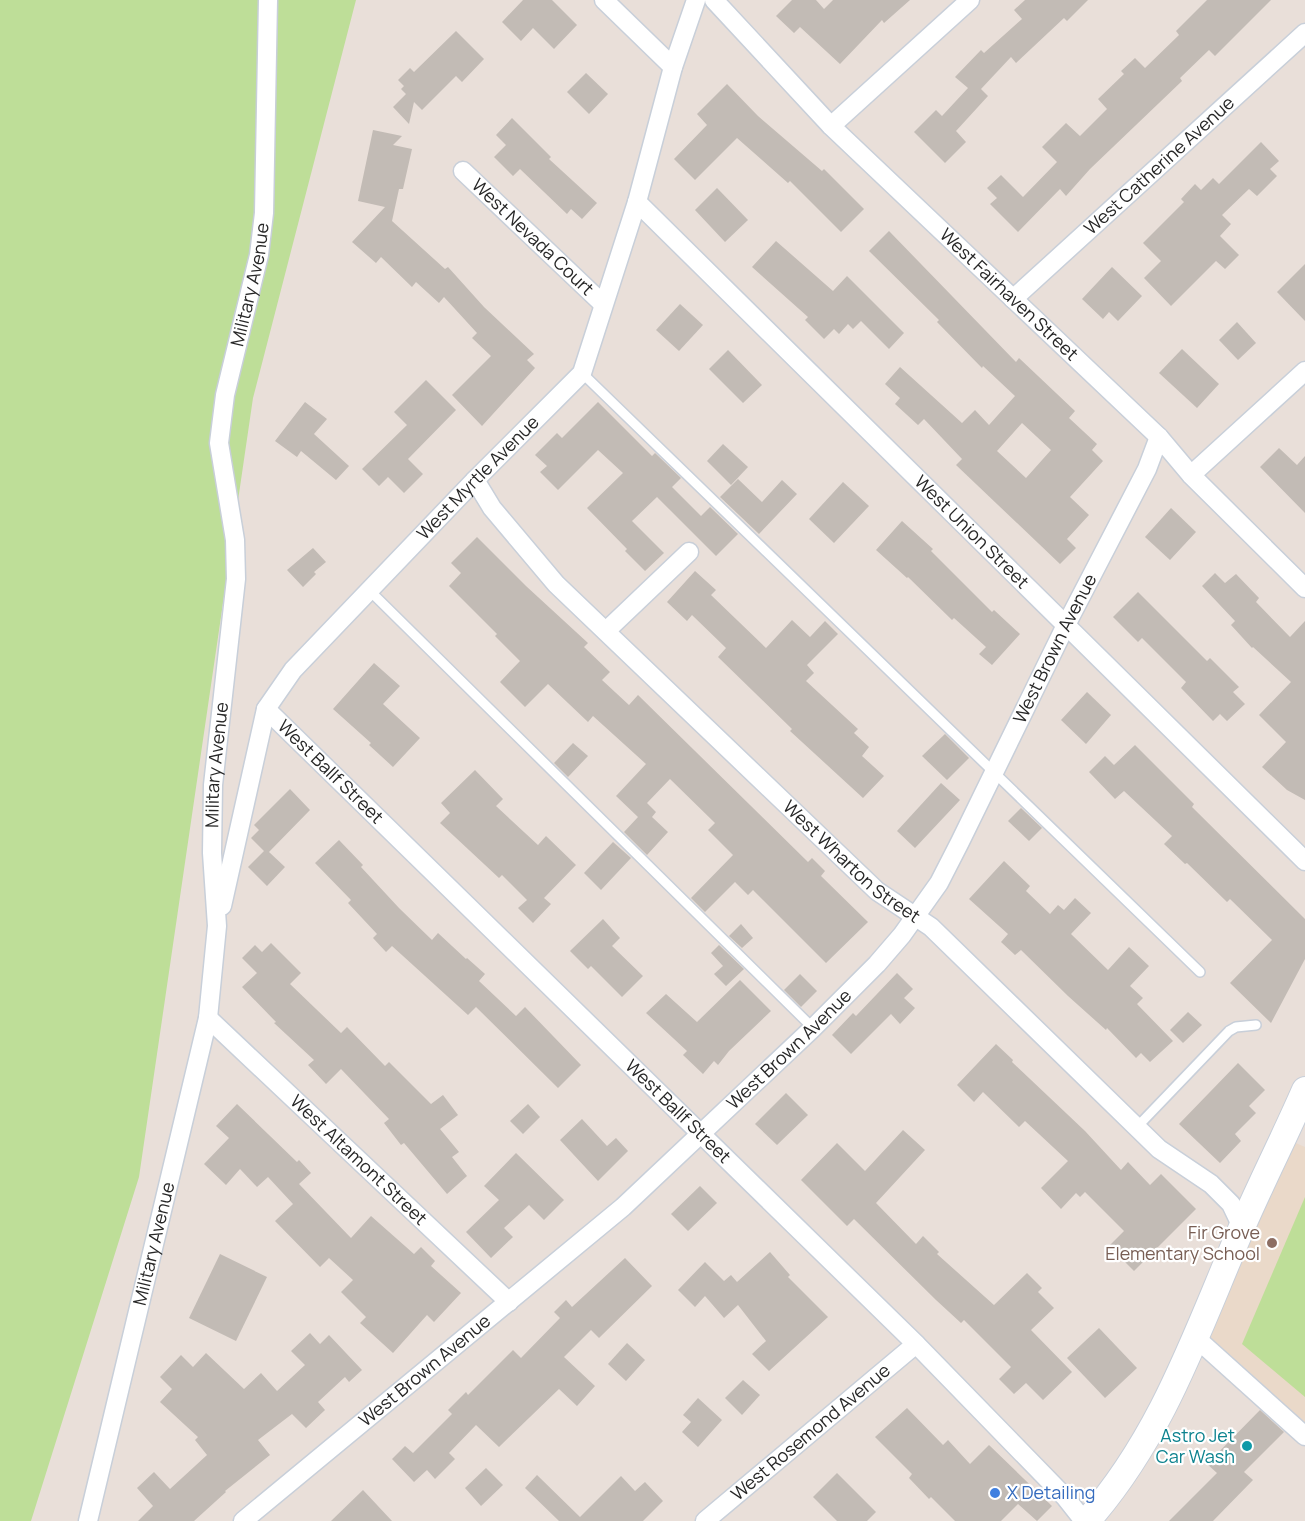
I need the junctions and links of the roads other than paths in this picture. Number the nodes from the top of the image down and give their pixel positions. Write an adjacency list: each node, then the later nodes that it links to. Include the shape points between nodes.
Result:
1 (268, 0): 27 (street, Military Avenue, via 264,213 225,395 219,443 235,540 236,579 213,785 212,853)
2 (604, 0): 7 (street)
3 (696, 0): 7 (street, West Myrtle Avenue)
4 (714, 0): 8 (street, West Fairhaven Street)
5 (970, 0): 8 (street)
6 (1305, 33): 11 (street, West Catherine Avenue)
7 (673, 67): 10 (street, West Myrtle Avenue)
8 (831, 126): 11 (street, West Fairhaven Street)
9 (463, 171): 12 (street, West Nevada Court)
10 (637, 202): 12 (street, West Myrtle Avenue); 21 (street, West Union Street)
11 (1013, 299): 15 (street, West Fairhaven Street)
12 (603, 304): 14 (street, West Myrtle Avenue)
13 (1305, 372): 16 (street)
14 (582, 373): 17 (street, West Myrtle Avenue); 24 (lane)
15 (1159, 437): 16 (street, West Fairhaven Street); 21 (street, West Brown Avenue, via 1148,469)
16 (1191, 475): 19 (street, West Fairhaven Street)
17 (475, 480): 20 (street, West Myrtle Avenue); 22 (street, West Wharton Street, via 492,508 556,584)
18 (689, 552): 22 (street)
19 (1305, 588)
20 (370, 591): 23 (street, West Myrtle Avenue, via 293,670); 31 (lane)
21 (1066, 625): 24 (street, West Brown Avenue); 25 (street, West Union Street)
22 (606, 631): 26 (street, West Wharton Street, via 877,891)
23 (266, 709): 27 (street, West Myrtle Avenue); 34 (street, West Ballf Street)
24 (994, 774): 26 (street, West Brown Avenue, via 939,883); 28 (lane)
25 (1305, 861)
26 (915, 917): 31 (street, West Brown Avenue, via 877,964); 33 (street, West Wharton Street, via 931,927)
27 (218, 926): 29 (street, Military Avenue)
28 (1200, 972)
29 (208, 1018): 37 (street, West Altamont Street); 41 (street, Military Avenue)
30 (1256, 1025): 33 (lane, via 1230,1031)
31 (813, 1028): 34 (street, West Brown Avenue)
32 (1305, 1090): 35 (main road)
33 (1137, 1127): 36 (street, West Wharton Street, via 1159,1149 1211,1184 1231,1204)
34 (701, 1134): 37 (street, West Brown Avenue, via 623,1208); 39 (street, West Ballf Street)
35 (1295, 1142): 36 (main road)
36 (1242, 1227): 38 (main road)
37 (509, 1302): 42 (street, West Brown Avenue)
38 (1196, 1338): 40 (street); 44 (main road, via 1148,1438 1112,1493)
39 (916, 1344): 43 (street, West Rosemond Avenue); 44 (street, West Ballf Street)
40 (1305, 1436)
41 (88, 1521)
42 (243, 1521)
43 (705, 1521)
44 (1086, 1521)

